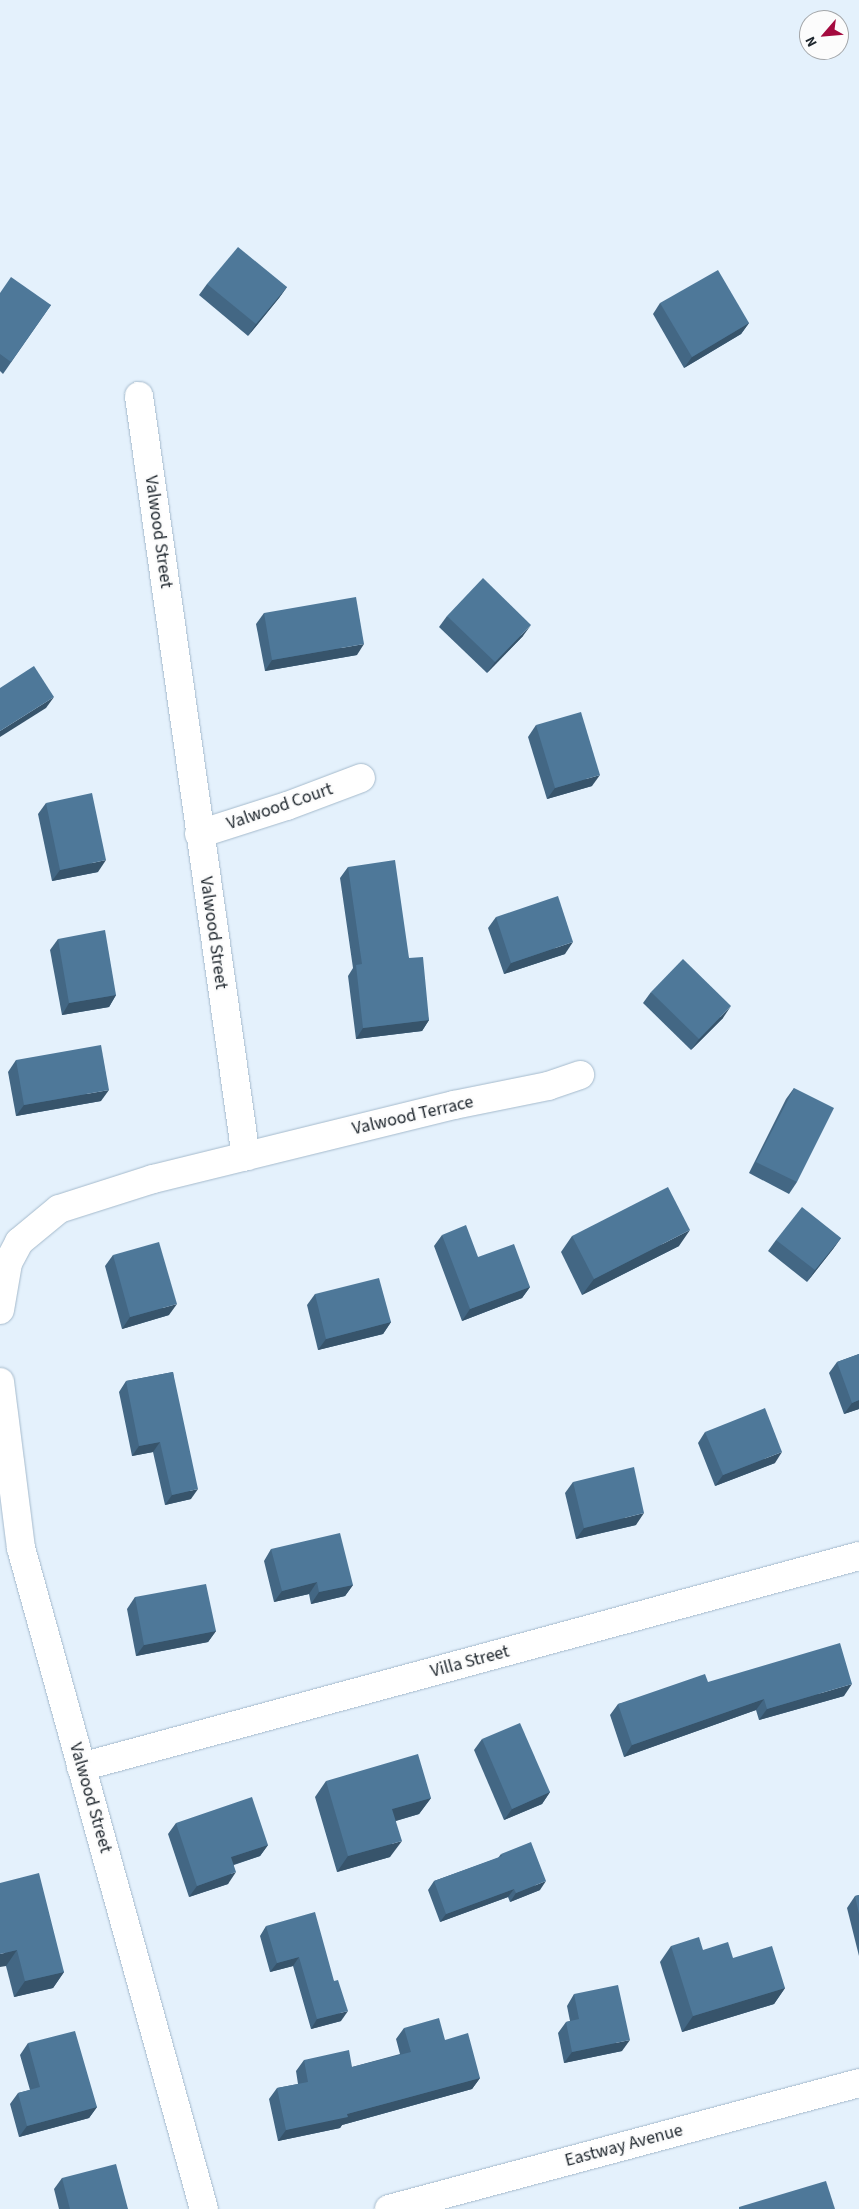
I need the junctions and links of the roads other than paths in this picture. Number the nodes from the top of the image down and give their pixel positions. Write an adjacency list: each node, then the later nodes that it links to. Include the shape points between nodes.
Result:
1 (139, 396): 3 (street, Valwood Street)
2 (361, 778): 3 (street, Valwood Court)
3 (199, 834): 5 (street, Valwood Street)
4 (580, 1075): 5 (street, Valwood Terrace, via 548,1086 454,1105)
5 (246, 1157): 6 (street, via 153,1178 59,1209 19,1242 8,1263)
6 (0, 1310)
7 (0, 1382): 9 (street, Valwood Street, via 21,1548)
8 (859, 1556): 9 (street, Villa Street)
9 (81, 1767): 11 (street, Valwood Street)
10 (859, 2082): 12 (street, Eastway Avenue)
11 (204, 2209)
12 (389, 2209)

